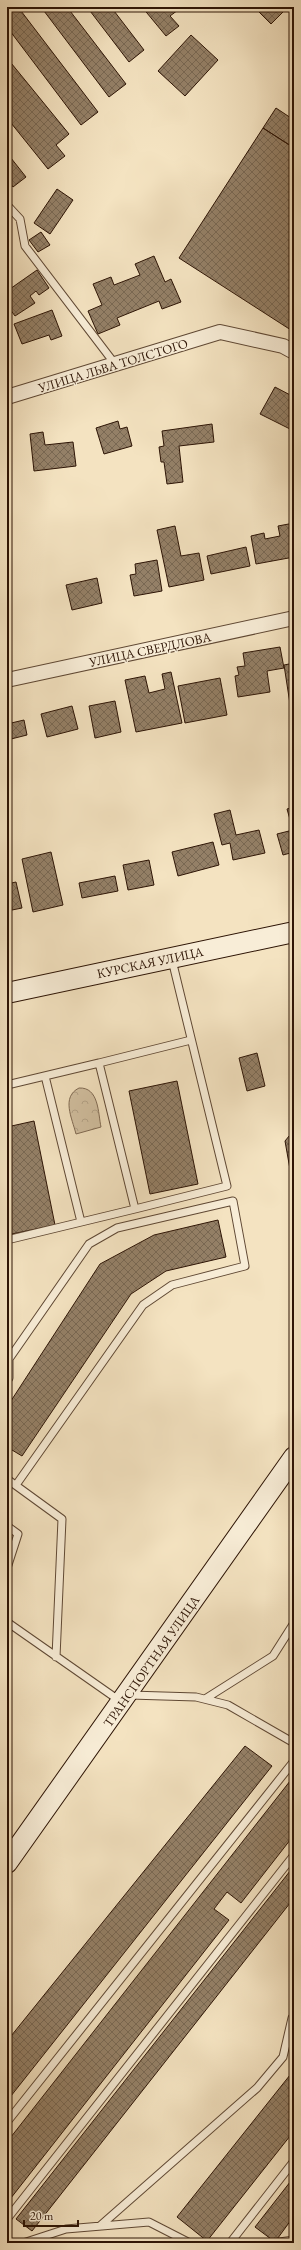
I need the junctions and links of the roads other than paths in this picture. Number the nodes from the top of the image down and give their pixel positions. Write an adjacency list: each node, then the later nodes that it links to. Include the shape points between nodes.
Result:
1 (7, 205): 3 (lane, via 20,219 25,246)
2 (294, 352): 3 (street, УЛИЦА ЛЬВА ТОЛСТОГО, via 283,346 220,332)
3 (115, 364): 4 (street, УЛИЦА ЛЬВА ТОЛСТОГО)
4 (7, 397)
5 (294, 618): 6 (street, УЛИЦА СВЕРДЛОВА)
6 (7, 680)
7 (294, 932): 8 (main road, КУРСКАЯ УЛИЦА)
8 (171, 958): 9 (main road, КУРСКАЯ УЛИЦА); 10 (lane)
9 (7, 993)
10 (191, 1040): 11 (lane); 14 (lane, via 227,1186)
11 (99, 1063): 12 (lane); 14 (lane)
12 (45, 1076): 13 (lane); 15 (lane)
13 (7, 1085)
14 (135, 1208): 15 (lane)
15 (81, 1222): 16 (lane)
16 (7, 1240)
17 (8, 1379): 20 (lane, via 9,1359 89,1244 117,1228 233,1201 245,1266 172,1285 143,1305)
18 (294, 1457): 26 (main road, ТРАНСПОРТНАЯ УЛИЦА)
19 (7, 1479): 20 (lane)
20 (16, 1485): 25 (lane, via 62,1519)
21 (7, 1526): 22 (lane, via 18,1534)
22 (7, 1568)
23 (7, 1622): 25 (lane)
24 (294, 1623): 27 (lane, via 273,1656)
25 (56, 1657): 26 (lane)
26 (125, 1699): 27 (lane); 31 (main road, ТРАНСПОРТНАЯ УЛИЦА)
27 (205, 1699): 28 (lane, via 228,1705)
28 (294, 1744)
29 (294, 1761): 33 (lane)
30 (294, 1854): 35 (lane)
31 (7, 1863)
32 (294, 2016): 36 (lane, via 283,2057 257,2088)
33 (7, 2122)
34 (294, 2161): 40 (lane)
35 (7, 2219)
36 (100, 2226): 38 (lane, via 66,2229); 39 (lane, via 149,2222)
37 (294, 2240): 41 (lane)
38 (23, 2243)
39 (190, 2243)
40 (230, 2243)
41 (272, 2243)

